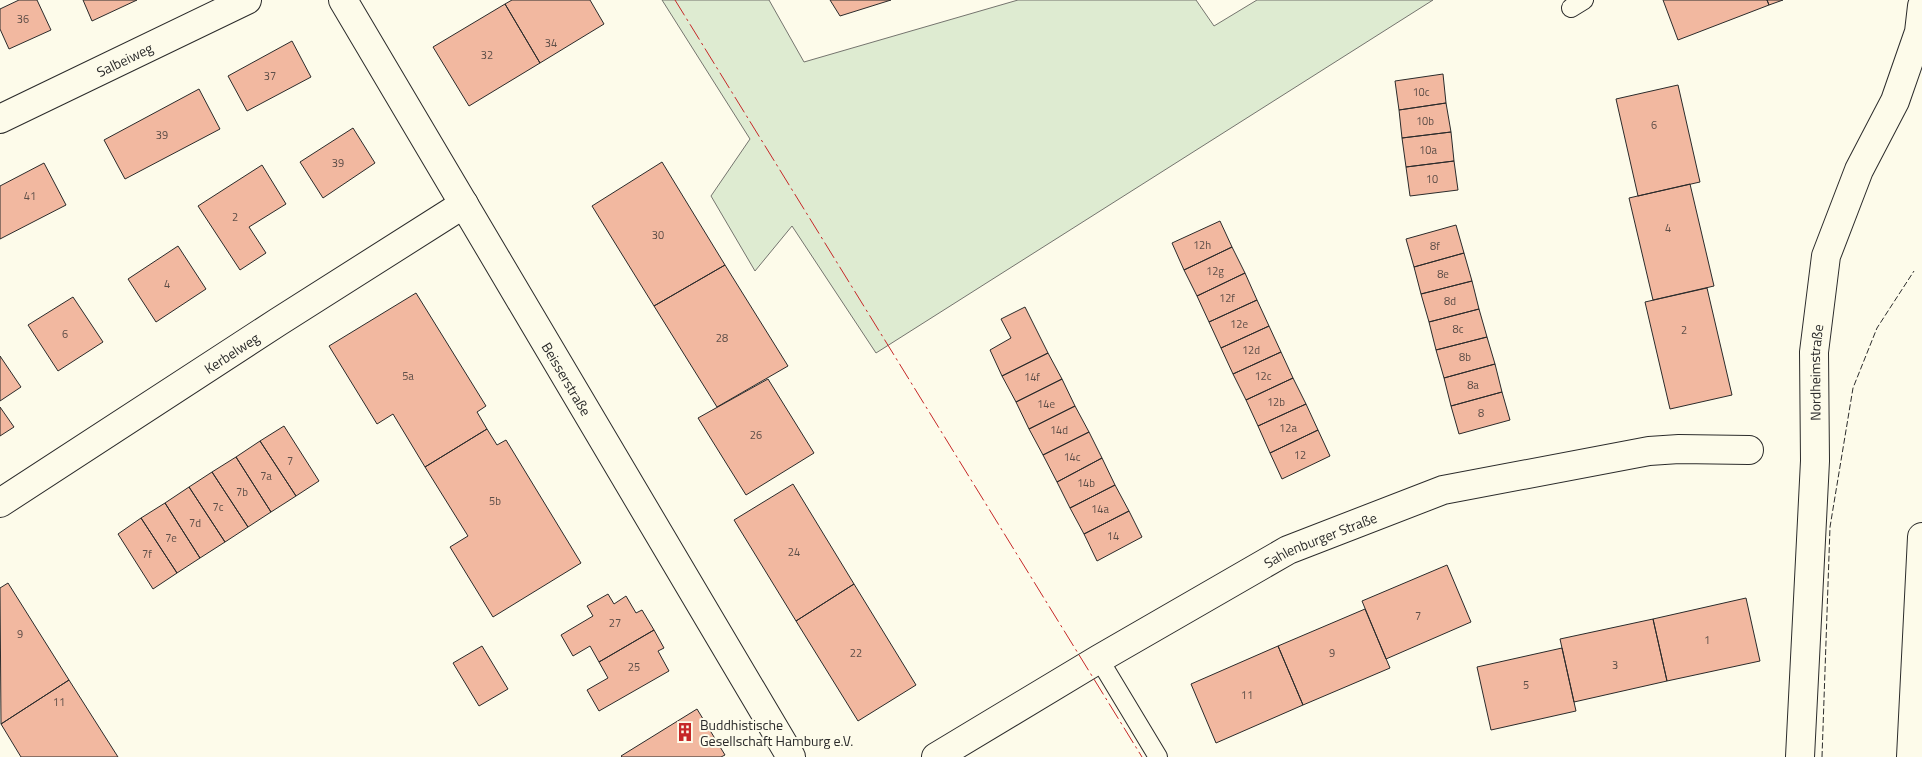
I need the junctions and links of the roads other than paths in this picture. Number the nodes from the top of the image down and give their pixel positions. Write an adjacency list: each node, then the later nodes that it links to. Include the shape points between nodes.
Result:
1 (247, 0): 4 (street, Salbeiweg)
2 (343, 0): 5 (street, Beisserstraße)
3 (1922, 6): 13 (street, Nordheimstraße, via 1918,32 1895,101 1859,170 1826,256 1814,352 1816,461)
4 (0, 119)
5 (464, 204): 7 (street, Kerbelweg); 10 (street, Beisserstraße)
6 (1749, 450): 9 (street, Sahlenburger Straße, via 1649,451 1443,490 1288,550)
7 (0, 503)
8 (1922, 537): 14 (street)
9 (1099, 659): 11 (street, Sahlenburger Straße); 12 (lane)
10 (791, 757)
11 (936, 757)
12 (1158, 757)
13 (1800, 757)
14 (1911, 757)

